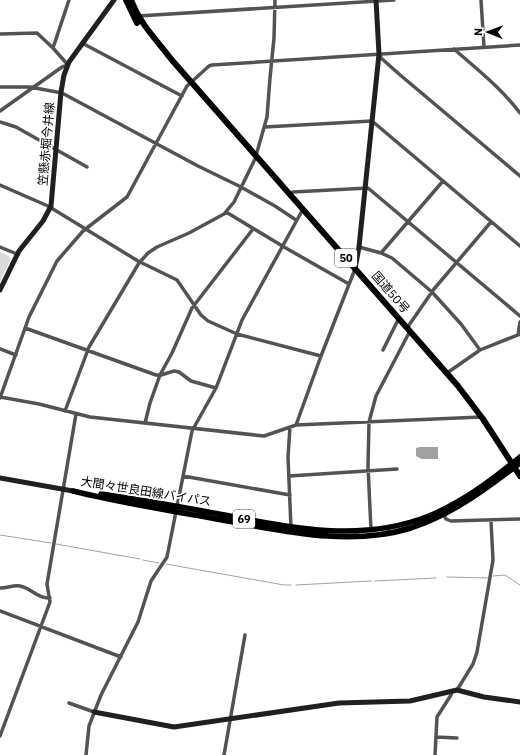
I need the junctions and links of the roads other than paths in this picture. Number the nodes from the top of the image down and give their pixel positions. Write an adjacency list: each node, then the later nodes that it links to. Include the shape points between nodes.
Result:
1 (69, 0): 14 (street)
2 (114, 0): 12 (street, 笠懸赤堀今井線)
3 (126, 0): 18 (highway, 50, via 142,31)
4 (131, 0): 10 (highway, 50)
5 (275, 0): 9 (street)
6 (394, 0): 8 (street)
7 (481, 0): 15 (street)
8 (376, 1): 9 (street); 17 (street)
9 (275, 7): 10 (street); 19 (street)
10 (138, 16): 18 (highway, 50)
11 (0, 34): 14 (street, via 36,33)
12 (82, 43): 20 (street, 笠懸赤堀今井線); 25 (street)
13 (520, 45): 15 (street)
14 (53, 48): 20 (street)
15 (484, 48): 16 (street)
16 (454, 49): 17 (street); 27 (street, via 494,83)
17 (379, 54): 19 (street); 28 (street); 35 (street, via 399,74)
18 (171, 59): 21 (highway, 国道50号 / 50)
19 (272, 61): 21 (street, via 212,65); 30 (street)
20 (68, 65): 23 (street); 24 (street, 笠懸赤堀今井線)
21 (191, 82): 25 (street); 33 (highway, 国道50号 / 50)
22 (0, 87): 23 (street)
23 (32, 88): 24 (street); 26 (street)
24 (61, 92): 31 (street); 32 (street, 笠懸赤堀今井線)
25 (182, 96): 31 (street)
26 (0, 111)
27 (520, 113)
28 (372, 121): 30 (street); 36 (street); 39 (street)
29 (0, 122): 32 (street, via 16,127)
30 (265, 127): 33 (street)
31 (156, 144): 38 (street); 47 (street, via 127,197)
32 (55, 150): 34 (street); 41 (street, 笠懸赤堀今井線)
33 (256, 156): 38 (street); 40 (highway, 国道50号 / 50)
34 (87, 167)
35 (520, 176)
36 (444, 180): 45 (street); 46 (street)
37 (0, 185): 41 (street)
38 (241, 187): 43 (street); 44 (street)
39 (366, 187): 40 (street); 45 (street); 52 (street)
40 (289, 194): 42 (highway, 国道50号 / 50)
41 (50, 208): 47 (street); 54 (street, 笠懸赤堀今井線)
42 (303, 209): 44 (street); 57 (highway, 国道50号 / 50)
43 (226, 212): 48 (street); 55 (street, via 189,233 156,247)
44 (296, 220): 49 (street)
45 (408, 222): 53 (street); 56 (street)
46 (491, 222): 50 (street); 56 (street)
47 (85, 229): 55 (street); 65 (street, via 57,260)
48 (253, 229): 49 (street); 61 (street)
49 (282, 246): 58 (street); 67 (street)
50 (520, 246)
51 (0, 247): 54 (street)
52 (359, 247): 53 (street); 57 (street)
53 (381, 253): 60 (street, via 398,263)
54 (17, 254): 59 (street, 笠懸赤堀今井線)
55 (140, 261): 61 (street, via 177,280); 70 (street)
56 (457, 262): 60 (street); 62 (street)
57 (355, 269): 58 (street); 63 (highway, 国道50号 / 50)
58 (350, 284): 74 (street)
59 (0, 290)
60 (432, 292): 66 (street); 72 (street)
61 (194, 304): 67 (street, via 206,319); 76 (street)
62 (520, 316)
63 (399, 318): 66 (highway, 国道50号 / 50); 71 (street)
64 (520, 322): 68 (street)
65 (26, 328): 70 (street); 73 (street)
66 (408, 329): 75 (highway, 国道50号 / 50); 82 (street, via 376,396)
67 (237, 334): 74 (street); 77 (street)
68 (519, 335): 72 (street)
69 (0, 349): 73 (street)
70 (87, 350): 76 (street); 79 (street)
71 (383, 350)
72 (480, 350): 75 (street)
73 (16, 355): 78 (street)
74 (321, 356): 84 (street)
75 (447, 373): 81 (highway, 国道50号 / 50)
76 (160, 376): 77 (street, via 176,371 191,381); 83 (street)
77 (216, 388): 86 (street)
78 (0, 397): 79 (street)
79 (65, 411): 80 (street)
80 (76, 414): 83 (street); 96 (street)
81 (481, 417): 82 (street); 89 (highway, 国道50号 / 50)
82 (369, 422): 84 (street); 91 (street)
83 (145, 424): 86 (street)
84 (296, 425): 85 (street)
85 (290, 427): 86 (street, via 264,436); 93 (street)
86 (193, 429): 92 (street)
87 (520, 457): 89 (main road, 大間々世良田線バイパス / 69)
88 (520, 463): 89 (main road, 大間々世良田線バイパス / 69)
89 (513, 465): 94 (highway, 国道50号 / 50); 100 (main road, 大間々世良田線バイパス / 69, via 474,497); 104 (main road, 大間々世良田線バイパス / 69, via 442,510 397,526)
90 (397, 469): 91 (street)
91 (368, 471): 93 (street); 104 (street)
92 (183, 476): 98 (street); 99 (street)
93 (289, 476): 98 (street)
94 (520, 476)
95 (0, 478): 96 (street)
96 (63, 489): 97 (street); 106 (street, via 46,585)
97 (73, 491): 99 (main road, 大間々世良田線バイパス / 69)
98 (290, 494): 103 (street)
99 (177, 509): 100 (main road, 大間々世良田線バイパス / 69, via 291,532 344,538 399,531); 103 (main road, 大間々世良田線バイパス / 69); 110 (street, via 167,557 152,581 142,612)
100 (443, 514): 102 (street, via 451,522)
101 (520, 519): 102 (street)
102 (491, 521): 111 (street, via 493,560 477,652 473,664)
103 (291, 528): 104 (main road, 大間々世良田線バイパス / 69, via 333,532)
104 (370, 530)
105 (0, 588): 106 (street, via 18,586 28,588 40,597)
106 (50, 598): 108 (street)
107 (0, 611): 108 (street)
108 (41, 626): 110 (street); 116 (street)
109 (245, 635): 115 (street)
110 (121, 657): 114 (street)
111 (454, 690): 112 (street); 115 (street, via 410,701 339,702); 117 (street, via 437,717)
112 (520, 702)
113 (69, 703): 114 (street)
114 (94, 712): 115 (street, via 174,727); 119 (street, via 87,735)
115 (230, 719): 120 (street)
116 (0, 736)
117 (436, 737): 118 (street); 121 (street)
118 (457, 738)
119 (86, 755)
120 (224, 755)
121 (435, 755)

